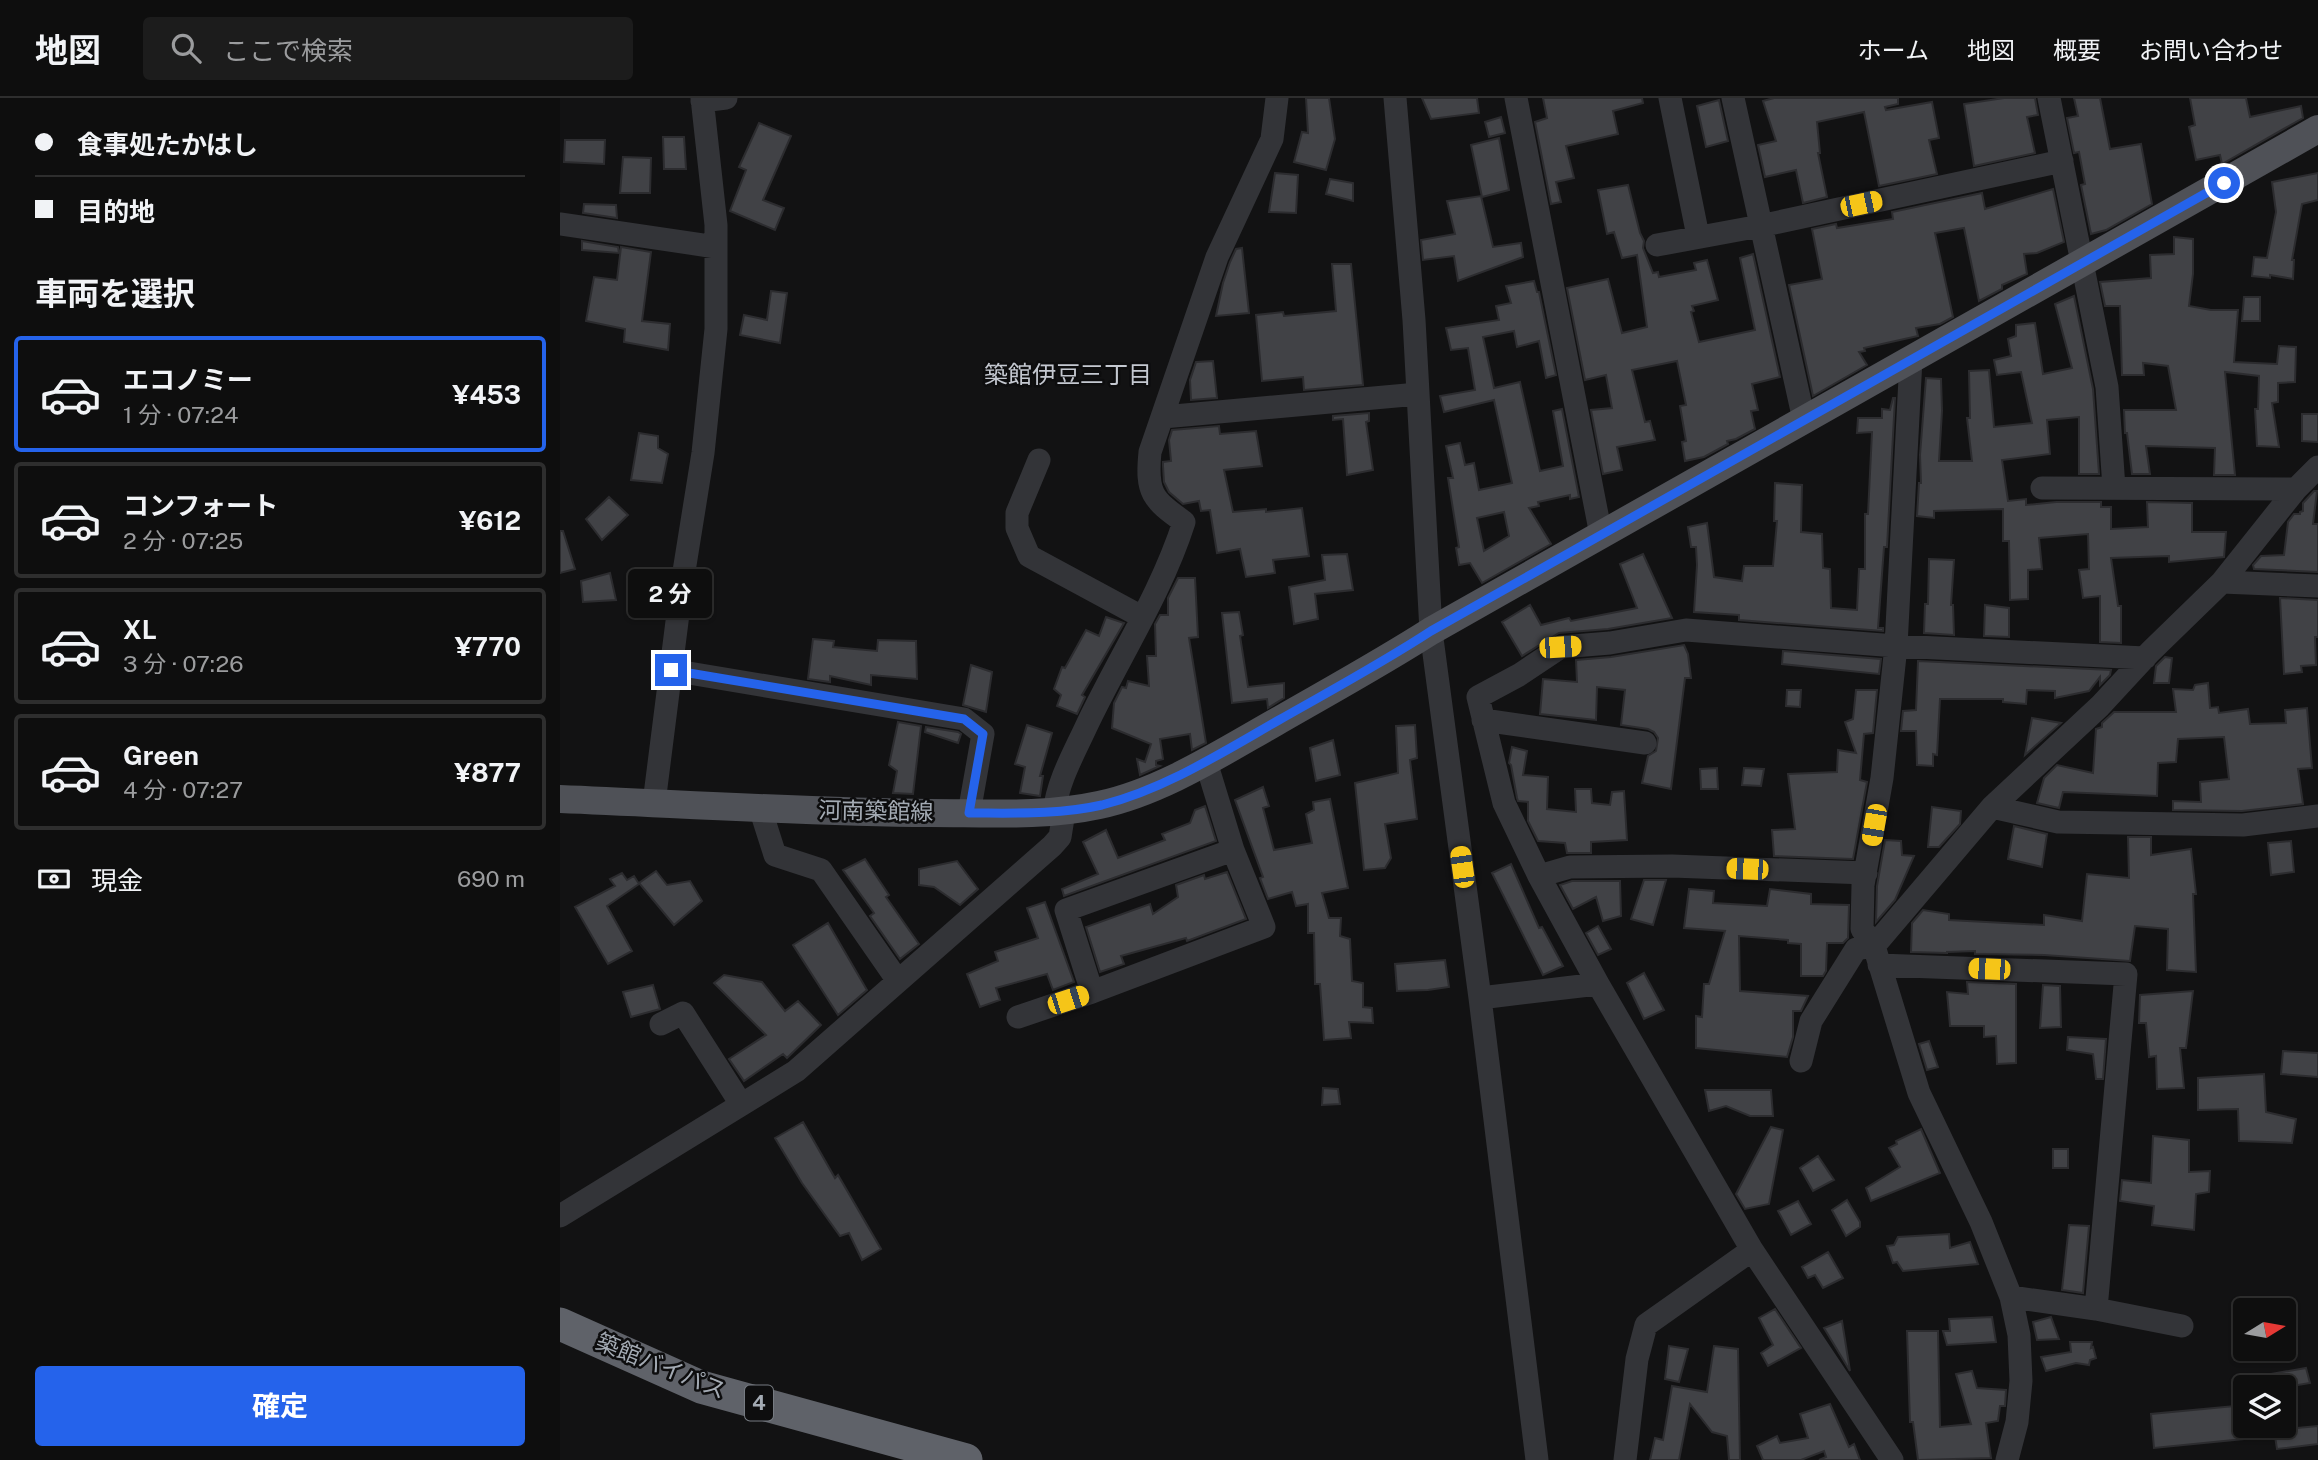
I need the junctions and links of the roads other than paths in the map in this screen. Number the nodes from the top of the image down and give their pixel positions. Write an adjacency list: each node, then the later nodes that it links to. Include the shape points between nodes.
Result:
1 (726, 98): 8 (street)
2 (1277, 98): 19 (street, via 1272,139 1217,257)
3 (1395, 98): 18 (street)
4 (1516, 98): 26 (street)
5 (1670, 98): 13 (street)
6 (1733, 98): 12 (street)
7 (2049, 98): 10 (street)
8 (702, 99): 15 (street)
9 (2318, 129): 16 (main road, 河南築館線)
10 (2062, 161): 12 (street); 16 (street)
11 (560, 224): 15 (street)
12 (1760, 226): 13 (street); 20 (street)
13 (1698, 236): 14 (street)
14 (1657, 245)
15 (716, 247): 33 (street, via 716,328 703,453)
16 (2084, 264): 17 (main road, 河南築館線); 24 (street, via 2107,387)
17 (1910, 359): 20 (main road, 河南築館線); 31 (street)
18 (1418, 394): 19 (street); 30 (street)
19 (1163, 417): 29 (street, via 1150,452 1148,479 1158,503 1184,523)
20 (1804, 420): 26 (main road, 河南築館線)
21 (1039, 460): 29 (street, via 1017,513 1017,528 1029,556)
22 (2318, 467): 25 (street)
23 (2042, 488): 24 (street)
24 (2114, 488): 25 (street)
25 (2297, 489): 27 (street)
26 (1601, 535): 30 (main road, 河南築館線)
27 (2222, 582): 28 (street); 32 (street)
28 (2318, 586)
29 (1142, 617): 41 (street, via 1057,788)
30 (1431, 631): 36 (main road, 河南築館線); 51 (street)
31 (1896, 646): 32 (street); 34 (street, via 1686,630 1560,647 1478,697); 45 (street)
32 (2145, 658): 39 (street)
33 (671, 670): 38 (street); 42 (street, via 964,719 983,734)
34 (1483, 720): 35 (street); 46 (street, via 1504,803)
35 (1645, 743)
36 (1206, 762): 41 (main road, 河南築館線, via 1133,795); 44 (street)
37 (560, 799): 38 (main road, 河南築館線)
38 (654, 803): 40 (main road, 河南築館線)
39 (1992, 807): 43 (street, via 2058,822 2243,825); 47 (street)
40 (760, 808): 42 (main road, 河南築館線); 48 (street, via 775,855 821,870)
41 (1059, 812): 42 (main road, 河南築館線); 48 (street, via 1060,837 1052,846)
42 (969, 813)
43 (2318, 816)
44 (1233, 850): 50 (street, via 1066,910); 50 (street, via 1264,927)
45 (1866, 873): 46 (street, via 1672,866 1570,867); 47 (street, via 1862,929)
46 (1539, 876): 49 (street)
47 (1876, 956): 54 (street, via 1856,949 1811,1021); 58 (street, via 1919,1093); 59 (street, via 2126,974)
48 (898, 981): 55 (street, via 796,1071)
49 (1598, 984): 51 (street); 57 (street)
50 (1092, 992): 52 (street)
51 (1480, 998): 63 (street)
52 (1018, 1017)
53 (661, 1024): 55 (street, via 683,1013)
54 (1801, 1061)
55 (741, 1104): 56 (street)
56 (560, 1216)
57 (1752, 1251): 64 (street, via 1646,1325 1637,1359); 65 (street)
58 (2011, 1297): 59 (street); 66 (street, via 2021,1381)
59 (2096, 1309): 61 (street)
60 (560, 1324): 62 (highway, 築館バイパス / 4, via 701,1387)
61 (2182, 1326)
62 (966, 1460)
63 (1537, 1460)
64 (1625, 1460)
65 (1892, 1460)
66 (2007, 1460)

